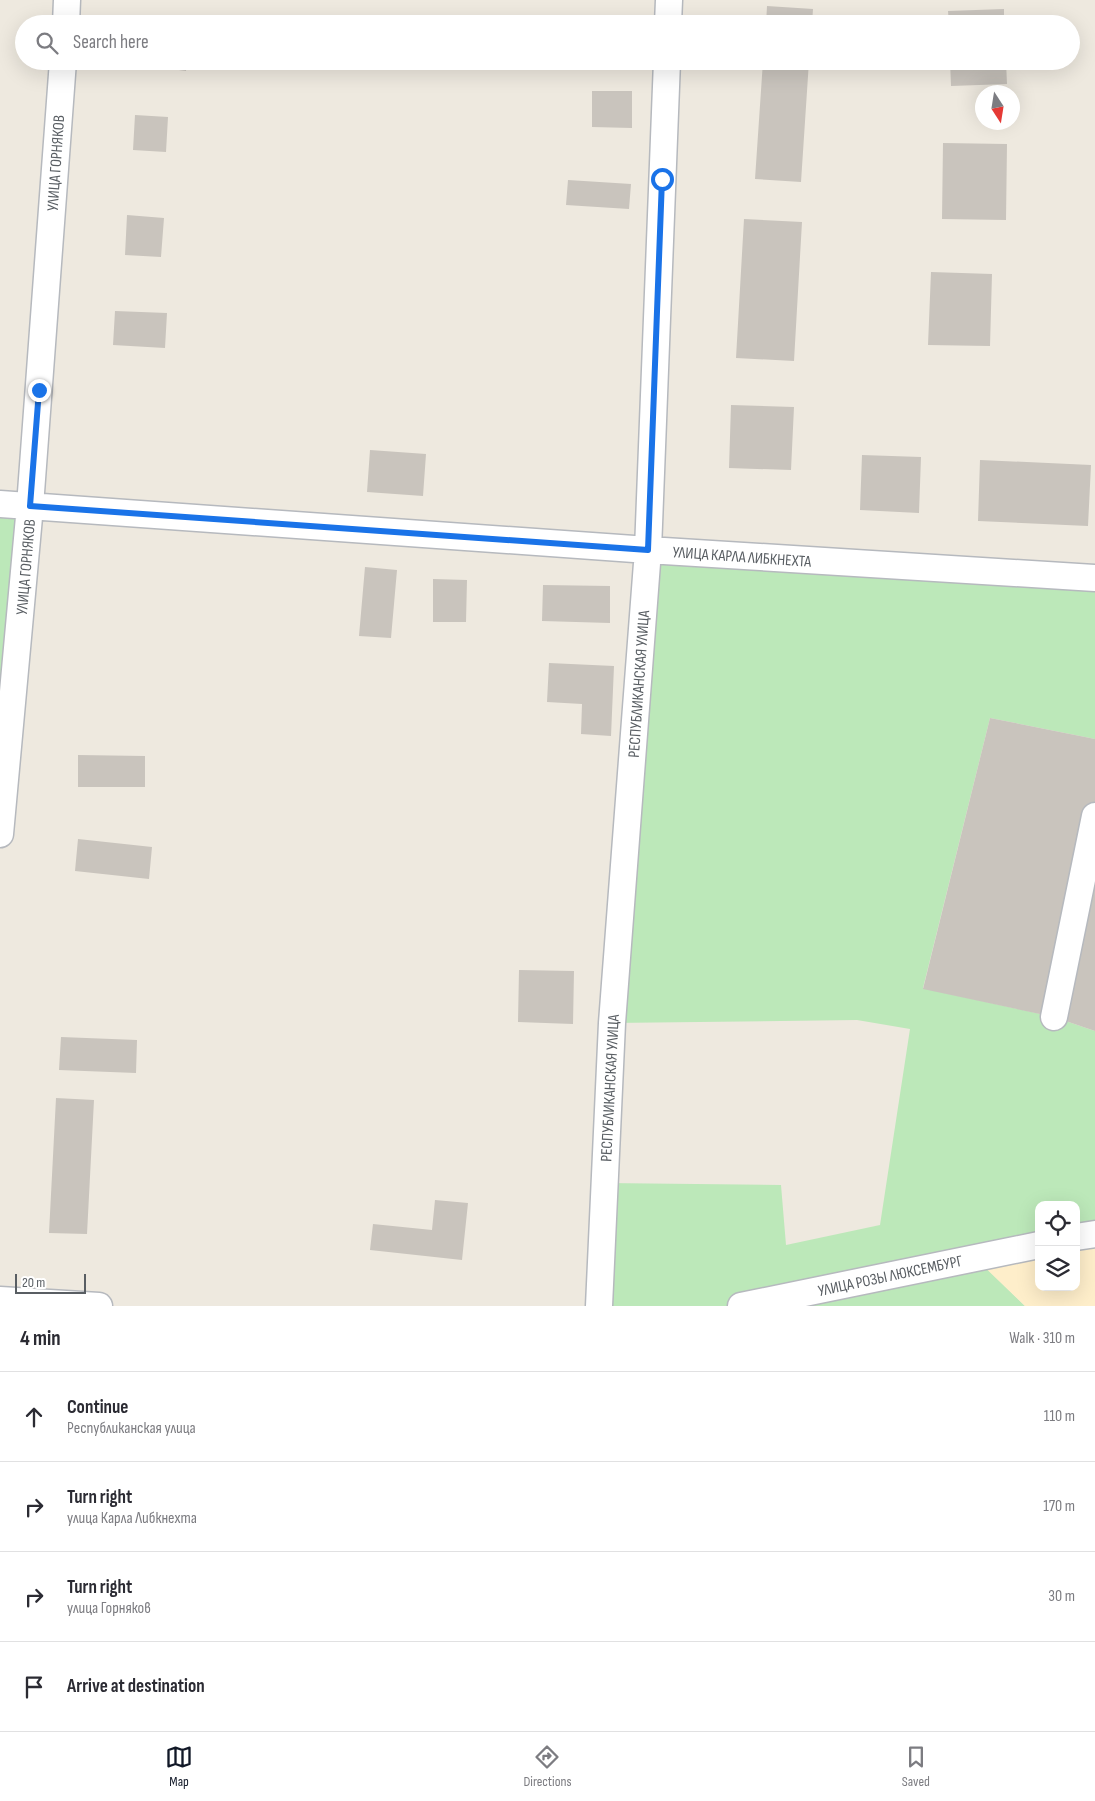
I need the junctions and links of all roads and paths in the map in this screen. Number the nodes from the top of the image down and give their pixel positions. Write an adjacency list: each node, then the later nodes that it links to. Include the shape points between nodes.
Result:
1 (68, 0): 3 (street)
2 (669, 0): 4 (street)
3 (67, 15)
4 (668, 15)
5 (62, 70): 8 (street, УЛИЦА ГОРНЯКОВ)
6 (667, 70): 9 (street, РЕСПУБЛИКАНСКАЯ УЛИЦА)
7 (0, 504): 8 (street, УЛИЦА КАРЛА ЛИБКНЕХТА)
8 (30, 506): 9 (street, УЛИЦА КАРЛА ЛИБКНЕХТА); 12 (street, УЛИЦА ГОРНЯКОВ)
9 (648, 550): 10 (street, УЛИЦА КАРЛА ЛИБКНЕХТА); 19 (street, РЕСПУБЛИКАНСКАЯ УЛИЦА, via 612,1023)
10 (1095, 578)
11 (1095, 816): 13 (street)
12 (0, 834)
13 (1054, 1017)
14 (1095, 1234): 15 (street)
15 (1080, 1236)
16 (1035, 1246): 20 (street, УЛИЦА РОЗЫ ЛЮКСЕМБУРГ)
17 (0, 1300): 18 (street)
18 (98, 1306)
19 (599, 1306)
20 (741, 1306)

